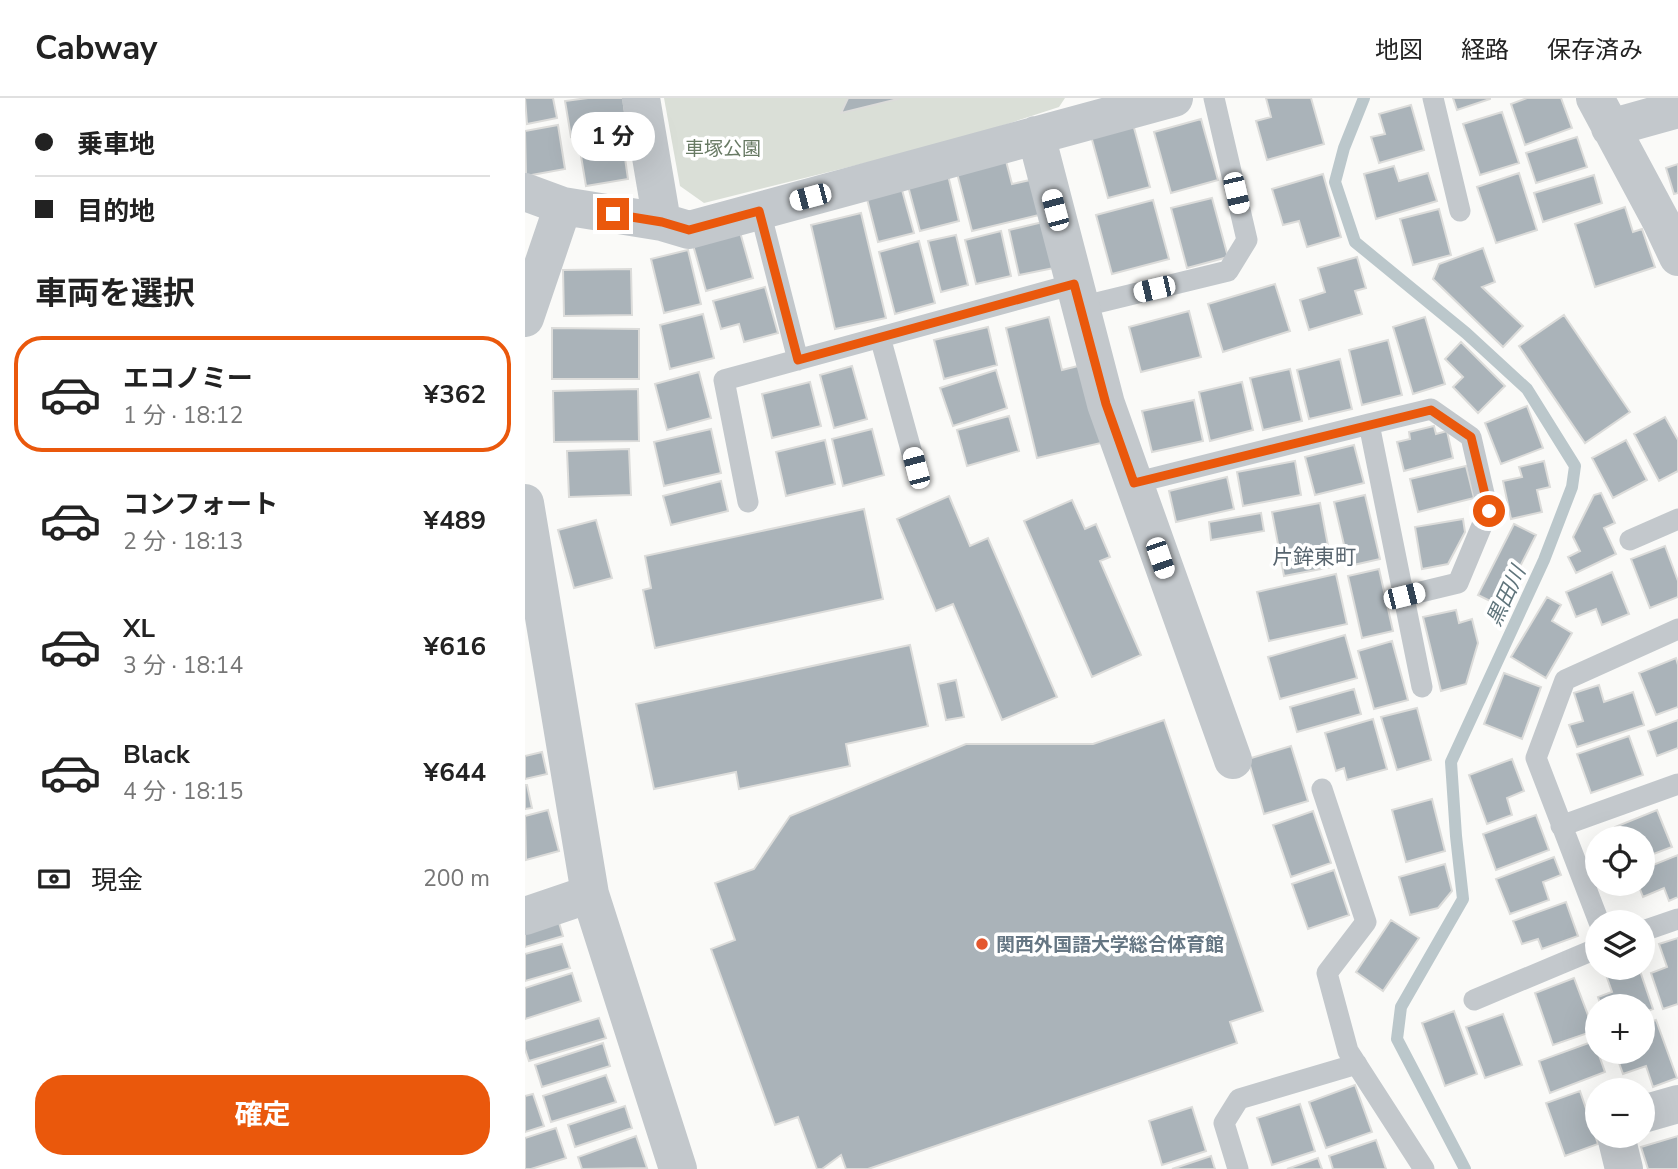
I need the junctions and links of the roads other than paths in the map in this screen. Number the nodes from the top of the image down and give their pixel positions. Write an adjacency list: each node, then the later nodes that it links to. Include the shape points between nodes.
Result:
1 (641, 98): 14 (street)
2 (1174, 98): 5 (street)
3 (1214, 98): 16 (lane, via 1247,240 1228,271)
4 (1433, 98): 12 (lane)
5 (1105, 107): 8 (street)
6 (1678, 109): 7 (street)
7 (1603, 113): 13 (street)
8 (1036, 135): 11 (street); 16 (street)
9 (525, 192): 10 (street)
10 (563, 206): 14 (street); 17 (street)
11 (759, 211): 14 (street, via 689,230); 19 (lane)
12 (1460, 211)
13 (1670, 221): 15 (street)
14 (662, 222)
15 (1678, 257)
16 (1077, 295): 18 (lane); 22 (street, via 1106,404)
17 (525, 318)
18 (880, 337): 19 (lane); 21 (lane)
19 (798, 360): 23 (lane, via 724,380)
20 (1369, 424): 22 (lane); 27 (lane); 27 (lane, via 1431,410 1471,437 1489,511 1458,583)
21 (916, 468)
22 (1134, 483): 30 (street)
23 (748, 502)
24 (525, 503): 34 (street)
25 (1678, 519): 26 (lane)
26 (1630, 540)
27 (1404, 596): 29 (lane)
28 (1678, 629): 33 (lane, via 1565,680 1536,758)
29 (1422, 687)
30 (1233, 760)
31 (1678, 784): 33 (lane)
32 (1322, 789): 41 (lane, via 1366,922 1327,973 1347,1051)
33 (1562, 826): 35 (lane)
34 (590, 894): 36 (street); 45 (street)
35 (1594, 910)
36 (525, 916)
37 (1678, 919): 38 (lane)
38 (1655, 927)
39 (1585, 953): 40 (lane)
40 (1473, 1000)
41 (1357, 1065): 46 (lane, via 1240,1100 1224,1123); 47 (lane)
42 (1678, 1104): 43 (street)
43 (1655, 1111)
44 (1619, 1148): 48 (street)
45 (678, 1169)
46 (1238, 1169)
47 (1424, 1169)
48 (1624, 1169)

